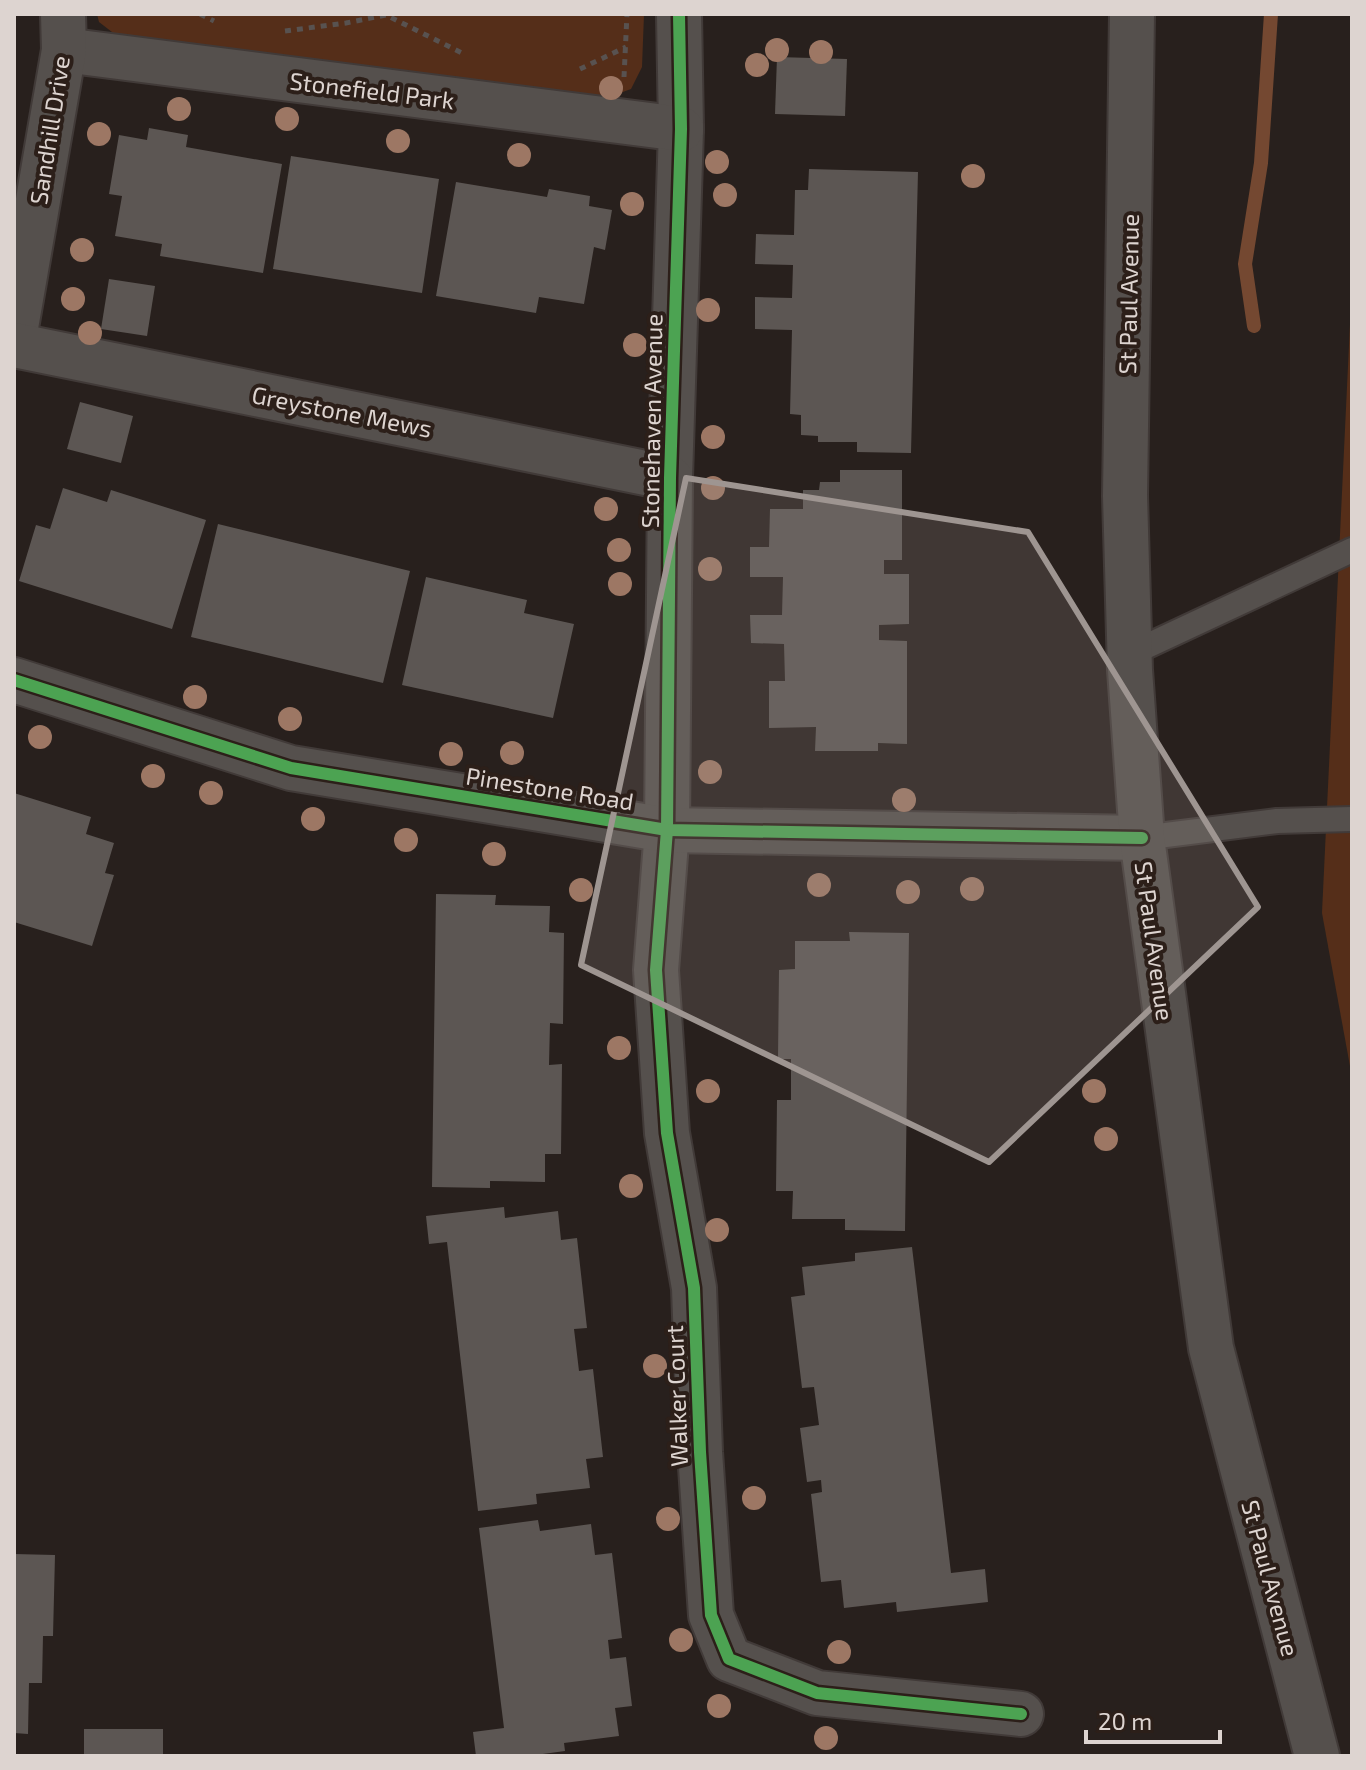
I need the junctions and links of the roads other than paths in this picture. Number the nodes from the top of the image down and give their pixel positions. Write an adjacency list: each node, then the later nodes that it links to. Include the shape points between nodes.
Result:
1 (679, 14): 4 (street, Stonehaven Avenue)
2 (1132, 14): 8 (street, St Paul Avenue, via 1125,496)
3 (64, 32): 4 (street, Stonefield Park); 5 (street, Sandhill Drive)
4 (681, 129): 6 (street, Stonehaven Avenue)
5 (14, 342): 6 (street, Greystone Mews)
6 (670, 478): 11 (street, Stonehaven Avenue)
7 (1352, 550): 8 (lane)
8 (1130, 654): 12 (street, St Paul Avenue)
9 (14, 680): 11 (street, Pinestone Road, via 291,768)
10 (1352, 819): 12 (lane, via 1277,821)
11 (667, 830): 12 (street, Pinestone Road); 13 (street, Walker Court, via 656,970 667,1133 694,1288 711,1615 729,1659 817,1693)
12 (1142, 838): 14 (street, St Paul Avenue, via 1211,1348)
13 (1021, 1714)
14 (1317, 1756)

